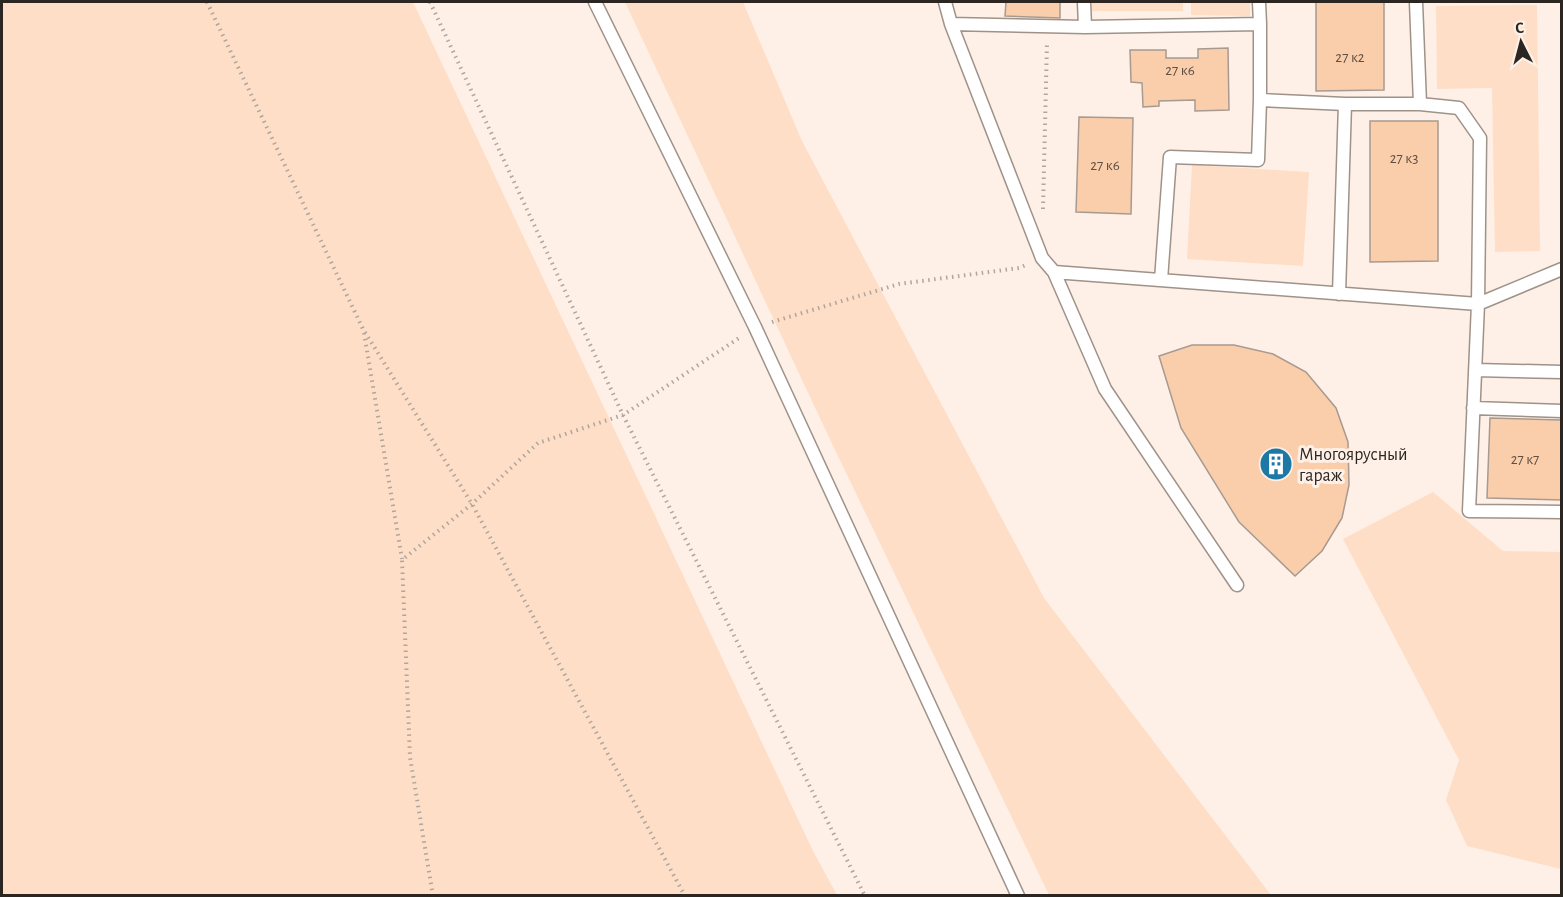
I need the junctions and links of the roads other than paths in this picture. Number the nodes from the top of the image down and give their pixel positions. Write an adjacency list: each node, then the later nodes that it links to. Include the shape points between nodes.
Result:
1 (595, 2): 23 (lane, via 755,327)
2 (945, 2): 6 (lane)
3 (1084, 2): 8 (lane)
4 (1259, 2): 7 (lane)
5 (1416, 2): 11 (lane)
6 (951, 24): 8 (lane); 13 (lane, via 1042,258)
7 (1260, 24): 8 (lane); 9 (lane)
8 (1085, 27)
9 (1260, 100): 10 (lane); 14 (lane, via 1258,160 1170,157)
10 (1345, 104): 11 (lane); 15 (lane)
11 (1420, 104): 16 (lane, via 1459,108 1480,138)
12 (1562, 269): 16 (lane)
13 (1054, 272): 14 (lane); 22 (lane, via 1105,389)
14 (1161, 280): 15 (lane)
15 (1339, 294): 16 (lane)
16 (1478, 304): 17 (lane)
17 (1475, 370): 18 (lane); 19 (lane)
18 (1562, 372)
19 (1473, 408): 20 (lane); 21 (lane, via 1469,511)
20 (1562, 411)
21 (1562, 512)
22 (1237, 585)
23 (1018, 896)

